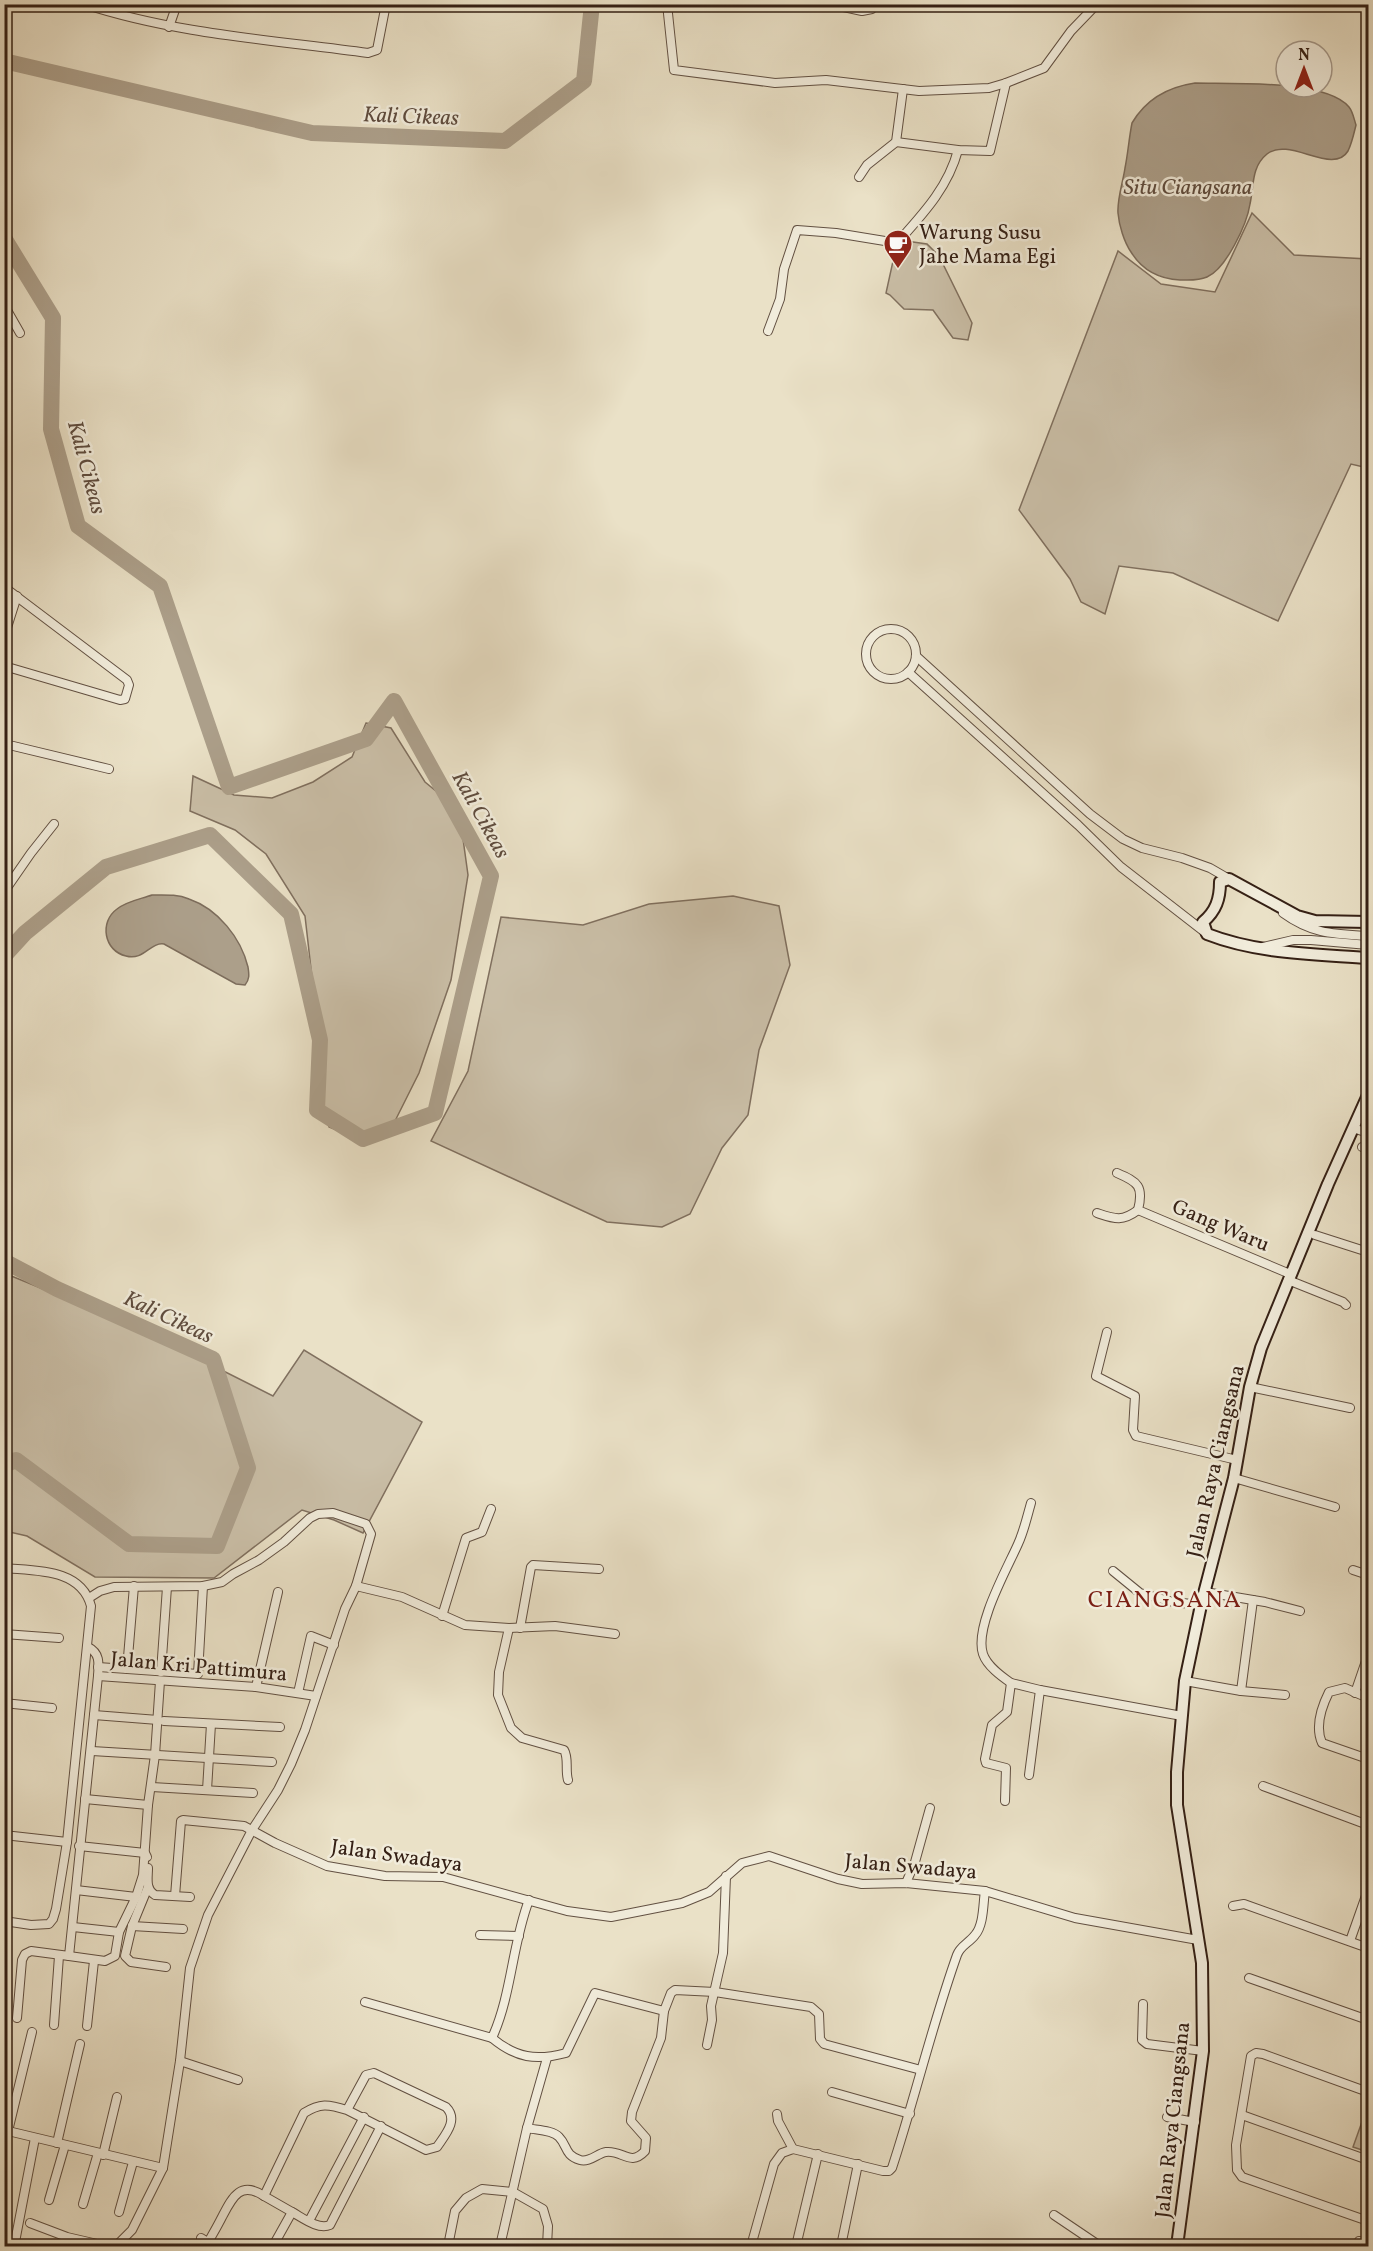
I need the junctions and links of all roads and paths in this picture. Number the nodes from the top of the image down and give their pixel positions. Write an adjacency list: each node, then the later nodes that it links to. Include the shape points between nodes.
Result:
1 (84, 4): 8 (street)
2 (177, 4): 8 (street)
3 (667, 4): 10 (street, via 674,70 765,82 826,80)
4 (830, 4): 5 (street, via 862,10 872,9)
5 (874, 4)
6 (1097, 4): 9 (street, via 1044,68)
7 (384, 5): 8 (street, via 377,51 372,53)
8 (169, 27)
9 (1006, 83): 10 (street, via 989,87); 12 (street, via 990,151)
10 (903, 89): 11 (street)
11 (896, 142): 12 (street); 13 (street, via 867,165)
12 (958, 150): 15 (street, via 946,181 929,207 897,243 797,230)
13 (860, 177)
14 (4, 305): 16 (street)
15 (768, 331)
16 (20, 333)
17 (4, 587): 18 (street)
18 (16, 596): 19 (street); 21 (street, via 129,685 125,699 120,700)
19 (4, 637)
20 (916, 656): 22 (street); 22 (street, via 915,645 900,630 878,632 867,645 865,655 873,672 891,679); 26 (street, via 1090,814 1123,839 1210,868)
21 (4, 666)
22 (908, 672): 29 (street, via 1121,867)
23 (5, 744): 24 (street)
24 (109, 769)
25 (54, 824): 28 (street)
26 (1225, 880): 27 (main road); 30 (main road, via 1212,914)
27 (1250, 890): 31 (main road, via 1297,916 1315,921); 33 (street, via 1299,925 1314,931)
28 (4, 892)
29 (1189, 920): 30 (street); 32 (street)
30 (1203, 922): 32 (main road)
31 (1368, 922)
32 (1207, 934): 35 (main road)
33 (1368, 936)
34 (1368, 945): 35 (street, via 1293,940)
35 (1255, 948): 36 (main road)
36 (1368, 958)
37 (1368, 1095): 38 (main road, Jalan Raya Ciangsana)
38 (1353, 1128): 39 (street); 45 (main road, Jalan Raya Ciangsana)
39 (1368, 1133)
40 (1117, 1173): 41 (street, Gang Waru, via 1135,1180 1140,1188)
41 (1138, 1210): 42 (street, Gang Waru, via 1121,1219); 45 (street, Gang Waru)
42 (1097, 1213)
43 (1315, 1235): 44 (street)
44 (1368, 1252)
45 (1289, 1277): 46 (street, Gang Waru); 48 (main road, Jalan Raya Ciangsana, via 1260,1348)
46 (1346, 1305)
47 (1107, 1332): 50 (street, via 1096,1376 1135,1396 1136,1436)
48 (1250, 1387): 49 (street); 50 (main road, Jalan Raya Ciangsana)
49 (1350, 1408)
50 (1237, 1460): 51 (main road, Jalan Raya Ciangsana)
51 (1234, 1478): 53 (street); 65 (main road, Jalan Raya Ciangsana)
52 (1031, 1503): 83 (street, via 983,1627 982,1653 997,1674)
53 (1335, 1507)
54 (491, 1509): 70 (street, via 482,1532 466,1538)
55 (4, 1568): 66 (street, via 56,1573 77,1583)
56 (599, 1569): 72 (street, via 533,1565)
57 (1353, 1570): 59 (street)
58 (1113, 1571): 68 (street, via 1140,1593)
59 (1368, 1575)
60 (134, 1586): 63 (street); 66 (street, via 114,1587); 79 (street)
61 (203, 1586): 62 (street, via 222,1582 259,1560 310,1518 324,1513 366,1524 370,1530 371,1539); 63 (street); 81 (street, via 198,1674)
62 (356, 1586): 70 (street, via 402,1597); 76 (street)
63 (167, 1587): 81 (street)
64 (278, 1592): 84 (street)
65 (1205, 1592): 67 (street); 68 (main road, Jalan Raya Ciangsana)
66 (89, 1598): 77 (street)
67 (1253, 1600): 69 (street); 86 (street)
68 (1201, 1605): 82 (main road, Jalan Raya Ciangsana)
69 (1300, 1611)
70 (442, 1616): 71 (street, via 465,1625)
71 (509, 1628): 72 (street); 105 (street, via 498,1695 510,1728 522,1738 564,1750)
72 (520, 1628): 74 (street, via 555,1626)
73 (4, 1634): 75 (street)
74 (615, 1634)
75 (59, 1638)
76 (334, 1646): 87 (street, Jalan Kri Pattimura, via 311,1636); 90 (street)
77 (88, 1647): 80 (street, via 98,1657); 117 (street)
78 (1368, 1655): 88 (street)
79 (127, 1669): 80 (street); 81 (street)
80 (98, 1671): 81 (street, Jalan Kri Pattimura); 94 (street)
81 (160, 1676): 84 (street, Jalan Kri Pattimura); 96 (street)
82 (1185, 1681): 86 (street); 95 (main road, Jalan Raya Ciangsana)
83 (1011, 1683): 85 (street); 111 (street, via 1007,1712 992,1725 985,1759 986,1763 1006,1768)
84 (256, 1687): 87 (street, Jalan Kri Pattimura)
85 (1040, 1690): 95 (street); 104 (street)
86 (1241, 1691): 89 (street)
87 (298, 1693): 90 (street, Jalan Kri Pattimura)
88 (1355, 1693): 91 (street); 102 (street, via 1345,1688 1329,1692 1321,1712 1320,1737 1322,1743)
89 (1285, 1695)
90 (316, 1696): 115 (street, via 291,1764)
91 (1368, 1698)
92 (4, 1703): 93 (street)
93 (52, 1708)
94 (94, 1715): 96 (street); 99 (street)
95 (1182, 1716): 138 (main road, Jalan Raya Ciangsana, via 1178,1805)
96 (161, 1721): 97 (street); 100 (street)
97 (212, 1724): 98 (street); 101 (street)
98 (280, 1727)
99 (92, 1751): 100 (street); 110 (street)
100 (155, 1755): 101 (street); 107 (street)
101 (210, 1759): 103 (street); 108 (street)
102 (1368, 1759)
103 (272, 1762)
104 (1029, 1775)
105 (568, 1780)
106 (1263, 1786): 114 (street)
107 (152, 1787): 108 (street); 112 (street)
108 (207, 1790): 109 (street)
109 (253, 1793)
110 (85, 1799): 112 (street); 118 (street)
111 (1005, 1801)
112 (148, 1805): 119 (street)
113 (930, 1808): 121 (street)
114 (1368, 1825)
115 (252, 1830): 126 (street, Jalan Swadaya, via 181,1821); 129 (street, Jalan Swadaya, via 327,1866 385,1876 443,1877); 160 (street, via 208,1915 190,1968)
116 (4, 1835): 117 (street)
117 (67, 1842): 131 (street, via 53,1919 41,1925)
118 (79, 1846): 119 (street); 123 (street)
119 (145, 1853): 122 (street); 127 (street)
120 (726, 1876): 121 (street, Jalan Swadaya, via 742,1863 769,1856 862,1884); 129 (street, Jalan Swadaya, via 709,1892 682,1903 611,1917 567,1911); 146 (street, via 723,1953)
121 (906, 1882): 124 (street, Jalan Swadaya)
122 (148, 1887): 126 (street, via 155,1895); 132 (street)
123 (76, 1890): 127 (street); 133 (street)
124 (985, 1890): 138 (street, Jalan Swadaya, via 1075,1918); 161 (street, via 979,1928 958,1952)
125 (1368, 1890): 139 (street)
126 (175, 1896): 128 (street)
127 (136, 1897): 135 (street)
128 (190, 1897)
129 (529, 1900): 137 (street)
130 (1233, 1906): 139 (street, via 1244,1904)
131 (4, 1921)
132 (132, 1926): 134 (street); 144 (street, via 126,1959)
133 (73, 1927): 135 (street); 142 (street)
134 (183, 1929)
135 (118, 1932): 143 (street, via 116,1956)
136 (480, 1935): 137 (street)
137 (519, 1936): 155 (street, via 508,1991)
138 (1198, 1940): 158 (main road, Jalan Raya Ciangsana)
139 (1350, 1941): 140 (street)
140 (1368, 1948)
141 (59, 1956): 142 (street); 150 (street, via 31,1952 23,1956); 152 (street)
142 (69, 1956): 143 (street)
143 (94, 1961): 153 (street)
144 (166, 1966)
145 (1249, 1978): 151 (street)
146 (714, 1992): 149 (street, via 675,1990); 157 (street); 161 (street, via 811,2007 819,2014 820,2039 824,2044)
147 (365, 2002): 155 (street)
148 (1143, 2004): 158 (street, via 1142,2040 1147,2044)
149 (664, 2011): 159 (street, via 595,1993 566,2053); 174 (street, via 661,2038 632,2112 631,2121 645,2138 645,2151 639,2158 604,2152 579,2160 567,2153 555,2134)
150 (17, 2018)
151 (1368, 2020)
152 (54, 2025)
153 (87, 2026)
154 (32, 2032): 175 (street)
155 (492, 2038): 159 (street, via 516,2054)
156 (80, 2044): 177 (street)
157 (707, 2045)
158 (1203, 2052): 172 (main road, Jalan Raya Ciangsana)
159 (547, 2058): 174 (street)
160 (180, 2061): 162 (street); 184 (street)
161 (921, 2070): 168 (street)
162 (238, 2080)
163 (1368, 2091): 169 (street, via 1256,2054 1251,2056)
164 (832, 2092): 168 (street)
165 (117, 2097): 179 (street)
166 (347, 2110): 170 (street); 173 (street, via 366,2075 374,2073 446,2107 452,2114 452,2124 437,2147 430,2150); 186 (street, via 316,2106 304,2113)
167 (777, 2114): 178 (street)
168 (910, 2114): 183 (street, via 889,2171)
169 (1242, 2115): 181 (street); 193 (street, via 1236,2154 1237,2170 1242,2177)
170 (364, 2117): 173 (street); 192 (street)
171 (1167, 2117): 172 (street)
172 (1195, 2122): 209 (main road, Jalan Raya Ciangsana)
173 (381, 2126): 192 (street, via 330,2225 322,2227)
174 (527, 2128): 185 (street)
175 (6, 2131): 176 (street)
176 (35, 2138): 177 (street); 196 (street)
177 (61, 2144): 179 (street); 187 (street)
178 (793, 2149): 180 (street); 205 (street, via 782,2153 774,2164)
179 (100, 2154): 182 (street); 188 (street)
180 (818, 2154): 183 (street); 206 (street)
181 (1368, 2160)
182 (133, 2162): 184 (street); 189 (street)
183 (858, 2164): 207 (street)
184 (163, 2168): 200 (street, via 132,2230)
185 (513, 2192): 202 (street, via 482,2189 466,2198 455,2211); 203 (street); 204 (street, via 543,2209 548,2226)
186 (264, 2196): 190 (street); 198 (street, via 250,2189 239,2192)
187 (49, 2200)
188 (83, 2204)
189 (118, 2212)
190 (292, 2212): 192 (street); 201 (street)
191 (1054, 2215): 208 (street)
192 (309, 2221)
193 (1368, 2221)
194 (30, 2223): 199 (street)
195 (1359, 2241): 197 (street)
196 (15, 2242)
197 (1368, 2242)
198 (207, 2244)
199 (106, 2247)
200 (116, 2247)
201 (273, 2247)
202 (448, 2247)
203 (500, 2247)
204 (547, 2247)
205 (751, 2247)
206 (796, 2247)
207 (842, 2247)
208 (1100, 2247)
209 (1177, 2247)

